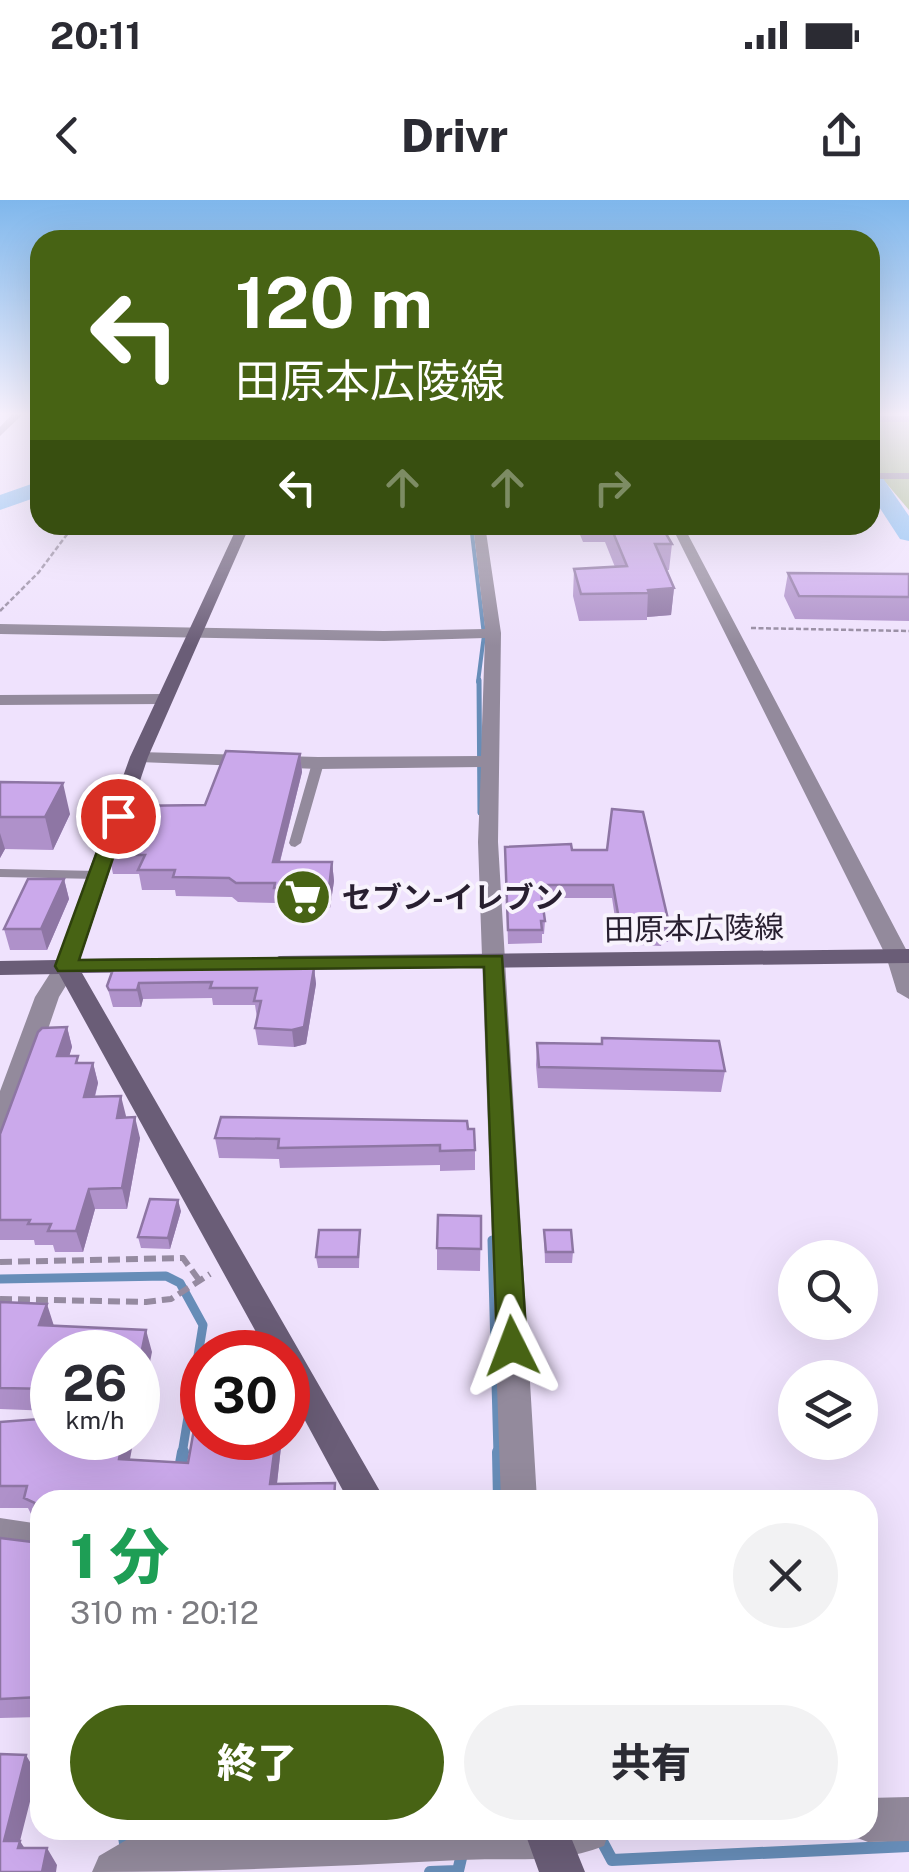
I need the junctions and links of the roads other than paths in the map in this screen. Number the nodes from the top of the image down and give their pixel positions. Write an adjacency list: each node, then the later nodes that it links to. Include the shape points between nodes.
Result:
1 (239, 535): 5 (street)
2 (479, 535): 6 (street)
3 (683, 535): 17 (street)
4 (0, 629): 5 (street)
5 (195, 630): 6 (street); 7 (street)
6 (484, 633): 10 (street, via 488,720)
7 (163, 699): 8 (street); 9 (street)
8 (0, 700)
9 (139, 757): 11 (street); 14 (street)
10 (482, 761): 11 (street); 18 (street)
11 (318, 763): 12 (lane)
12 (295, 843)
13 (0, 873): 15 (lane)
14 (98, 874): 15 (lane); 21 (street)
15 (32, 876): 16 (lane)
16 (23, 893)
17 (904, 956): 18 (street, 田原本広陵線); 23 (street)
18 (494, 961): 19 (street, 田原本広陵線); 28 (street)
19 (258, 964)
20 (182, 965): 21 (street)
21 (66, 966): 22 (street); 24 (street); 25 (street)
22 (0, 968)
23 (909, 992)
24 (0, 1128)
25 (272, 1330)
26 (310, 1398): 27 (street)
27 (362, 1490)
28 (519, 1490)
29 (0, 1536): 30 (street)
30 (30, 1540)
31 (909, 1819): 32 (street)
32 (878, 1820)
33 (429, 1840): 36 (street)
34 (498, 1840): 35 (street)
35 (559, 1846)
36 (127, 1863)

